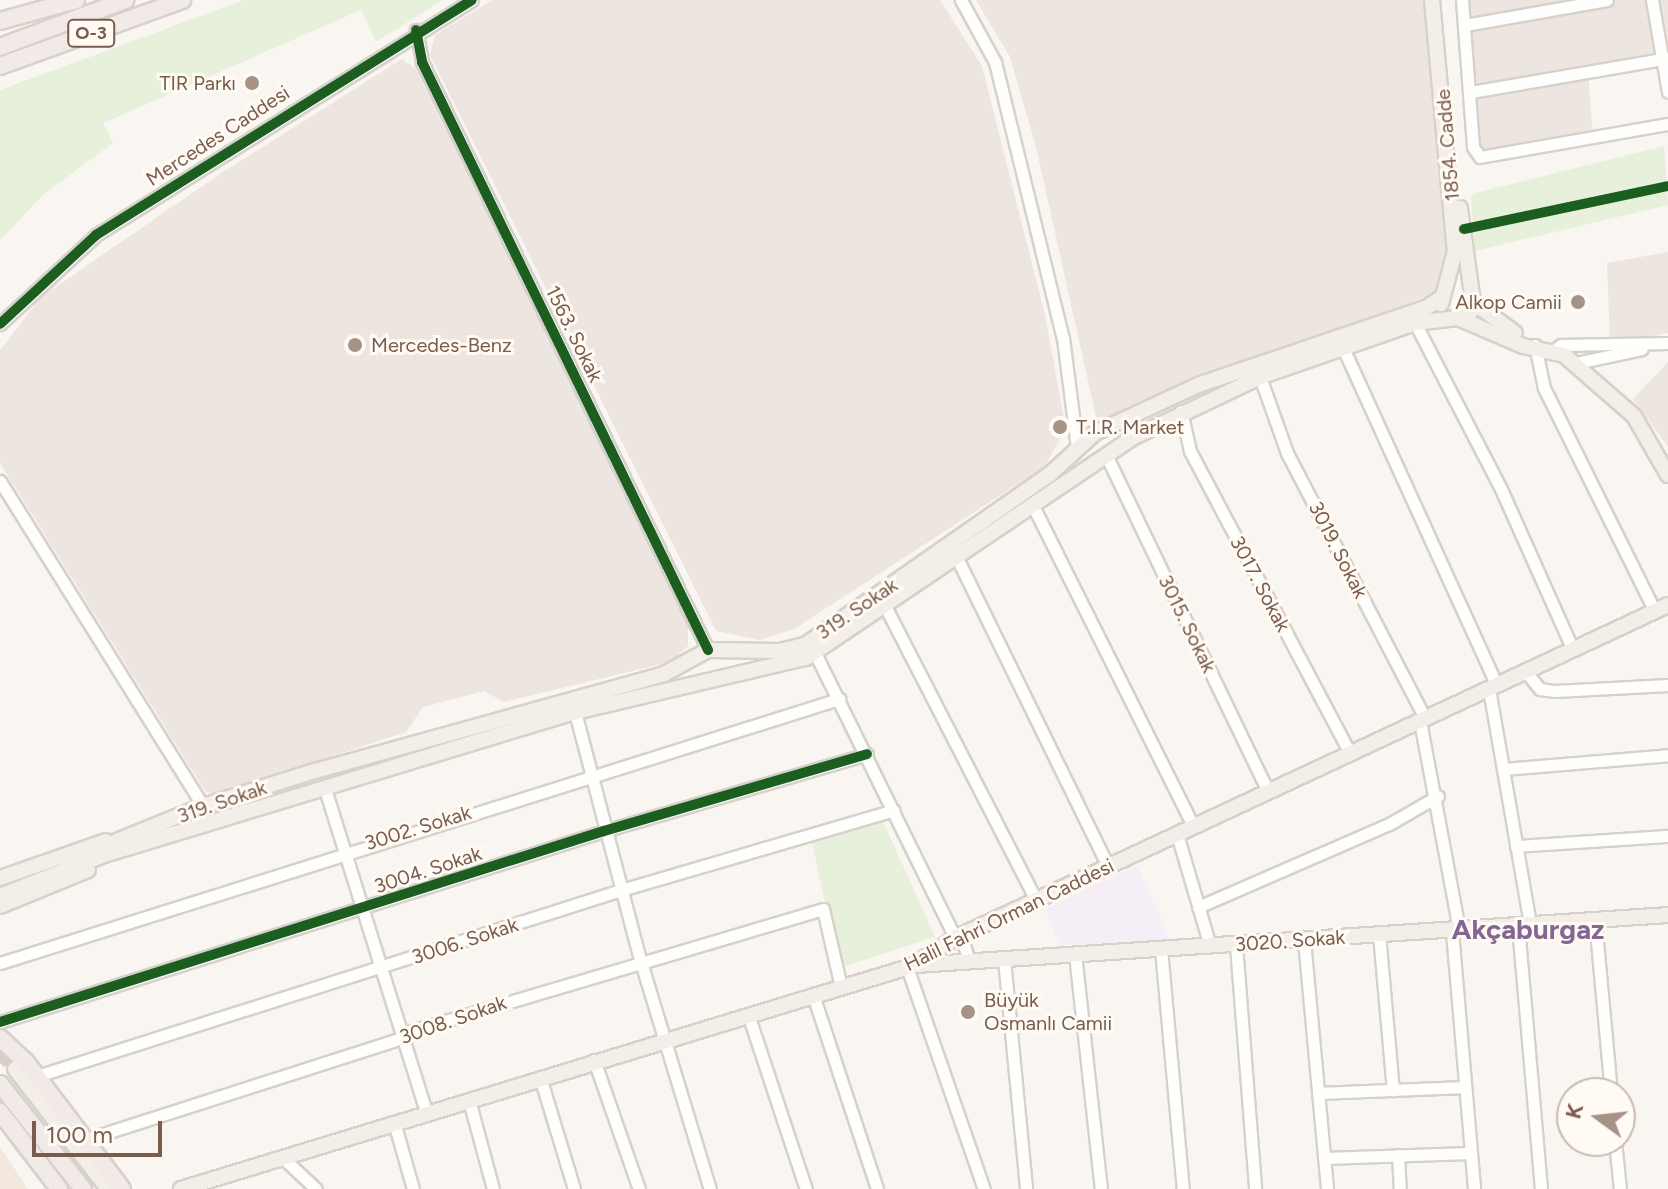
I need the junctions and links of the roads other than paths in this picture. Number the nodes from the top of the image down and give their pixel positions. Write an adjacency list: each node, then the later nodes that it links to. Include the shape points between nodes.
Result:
1 (76, 0): 10 (highway)
2 (126, 0): 13 (highway, O-3)
3 (182, 0): 15 (highway, O-3)
4 (472, 0): 12 (street, Mercedes Caddesi)
5 (961, 0): 33 (street, via 995,62)
6 (1432, 0): 19 (main road, 1854. Cadde)
7 (1462, 0): 11 (street)
8 (1607, 0): 11 (street)
9 (1652, 0): 14 (street)
10 (0, 21)
11 (1465, 25): 16 (street)
12 (416, 30): 24 (street, Mercedes Caddesi, via 96,235); 44 (street, 1563. Sokak, via 422,62)
13 (0, 47)
14 (1665, 58): 16 (street); 17 (street)
15 (0, 66)
16 (1471, 92): 18 (street, via 1473,147 1480,157)
17 (1668, 92)
18 (1668, 124)
19 (1451, 167): 20 (main road, 1854. Cadde, via 1455,259); 21 (main road)
20 (1444, 294): 21 (main road, via 1456,285); 22 (main road); 34 (main road, 319. Sokak, via 1426,308 1198,385)
21 (1472, 297): 22 (main road, via 1471,311); 26 (main road, via 1500,325)
22 (1454, 317): 23 (main road, 319. Sokak); 26 (main road, via 1523,346)
23 (1415, 323): 27 (main road, 319. Sokak); 45 (street, via 1501,489)
24 (0, 324)
25 (1668, 343): 29 (street)
26 (1535, 345): 28 (main road); 43 (street, via 1544,388)
27 (1344, 350): 31 (main road, 319. Sokak); 52 (street)
28 (1554, 350): 29 (street, via 1561,345); 30 (main road)
29 (1601, 351): 30 (street)
30 (1576, 363): 38 (main road, via 1634,416)
31 (1260, 377): 32 (main road, 319. Sokak); 55 (street, 3019. Sokak, via 1287,453)
32 (1181, 411): 36 (main road, 319. Sokak); 56 (street, 3017. Sokak, via 1190,451)
33 (1077, 419): 34 (street); 35 (street)
34 (1095, 433): 35 (main road, 319. Sokak); 36 (main road, via 1105,444)
35 (1077, 447): 37 (main road, via 1079,461); 44 (main road, 319. Sokak, via 1049,475 805,645 779,651)
36 (1107, 457): 37 (main road, 319. Sokak); 62 (street, 3015. Sokak)
37 (1092, 468): 40 (main road, 319. Sokak)
38 (1668, 475)
39 (0, 481): 64 (street)
40 (1033, 506): 41 (main road, 319. Sokak); 66 (street)
41 (957, 558): 42 (main road, 319. Sokak); 74 (street)
42 (886, 608): 46 (main road, 319. Sokak); 79 (street)
43 (1661, 608): 45 (main road, Halil Fahri Orman Caddesi)
44 (712, 650): 47 (main road, 319. Sokak); 49 (main road, via 727,661)
45 (1573, 650): 48 (main road, Halil Fahri Orman Caddesi)
46 (815, 653): 49 (main road, 319. Sokak); 53 (street)
47 (693, 658): 50 (main road, via 694,675); 64 (main road, 319. Sokak, via 664,674 543,704)
48 (1526, 672): 51 (street, via 1540,689 1555,691); 52 (main road, Halil Fahri Orman Caddesi)
49 (721, 678): 50 (main road, 319. Sokak)
50 (703, 683): 54 (main road, 319. Sokak)
51 (1668, 685)
52 (1493, 687): 55 (main road, Halil Fahri Orman Caddesi); 59 (street)
53 (839, 699): 57 (street); 60 (street, 3002. Sokak)
54 (575, 712): 60 (street); 61 (main road, 319. Sokak)
55 (1422, 720): 56 (main road, Halil Fahri Orman Caddesi); 63 (street, 3019. Sokak)
56 (1350, 753): 62 (main road, Halil Fahri Orman Caddesi)
57 (867, 754): 65 (street); 67 (street, 3004. Sokak)
58 (1668, 755): 59 (street)
59 (1503, 769): 72 (street)
60 (590, 774): 67 (street); 73 (street, 3002. Sokak)
61 (325, 789): 71 (main road, 319. Sokak); 73 (street)
62 (1268, 792): 66 (main road, Halil Fahri Orman Caddesi)
63 (1438, 796): 81 (street, via 1363,836); 86 (street, 3019. Sokak)
64 (203, 806): 70 (main road, 319. Sokak)
65 (894, 810): 77 (street, 3006. Sokak); 88 (street)
66 (1193, 826): 68 (main road, Halil Fahri Orman Caddesi)
67 (604, 831): 77 (street); 82 (street, 3004. Sokak)
68 (1177, 834): 74 (main road, Halil Fahri Orman Caddesi); 81 (street)
69 (1668, 836): 72 (street)
70 (118, 839): 75 (main road, via 92,843); 76 (main road, 319. Sokak)
71 (139, 845): 78 (main road, 319. Sokak); 80 (main road)
72 (1516, 846): 85 (street)
73 (345, 853): 82 (street); 97 (street, 3002. Sokak)
74 (1108, 866): 79 (main road, Halil Fahri Orman Caddesi)
75 (0, 878)
76 (0, 888)
77 (621, 890): 94 (street); 99 (street, 3006. Sokak)
78 (0, 896)
79 (1037, 902): 88 (main road, Halil Fahri Orman Caddesi)
80 (0, 906)
81 (1198, 907): 91 (street)
82 (363, 910): 99 (street); 103 (street, 3004. Sokak)
83 (1668, 915): 84 (main road, 3020. Sokak)
84 (1595, 920): 85 (main road, 3020. Sokak); 111 (street)
85 (1524, 925): 86 (main road, 3020. Sokak); 150 (street)
86 (1456, 931): 87 (main road, 3020. Sokak); 113 (street, 3019. Sokak)
87 (1379, 934): 89 (main road, 3020. Sokak); 114 (street)
88 (958, 936): 96 (street); 98 (main road, Halil Fahri Orman Caddesi)
89 (1304, 940): 90 (main road, 3020. Sokak); 115 (street)
90 (1236, 945): 91 (main road, 3020. Sokak); 146 (street)
91 (1210, 946): 92 (main road, 3020. Sokak)
92 (1161, 949): 93 (main road, 3020. Sokak); 145 (street)
93 (1075, 954): 95 (main road, 3020. Sokak); 144 (street)
94 (640, 959): 100 (street, 3008. Sokak, via 650,963 823,909); 104 (street, 3008. Sokak); 105 (street)
95 (1004, 959): 96 (main road, 3020. Sokak); 143 (street)
96 (969, 962): 98 (main road, 3020. Sokak)
97 (0, 963)
98 (909, 966): 100 (main road, Halil Fahri Orman Caddesi); 142 (street)
99 (381, 968): 104 (street); 109 (street, 3006. Sokak)
100 (841, 987): 101 (main road, Halil Fahri Orman Caddesi)
101 (813, 995): 102 (main road, Halil Fahri Orman Caddesi); 141 (street)
102 (748, 1014): 105 (main road, Halil Fahri Orman Caddesi); 140 (street)
103 (0, 1022)
104 (402, 1038): 118 (street); 121 (street, 3008. Sokak)
105 (667, 1038): 107 (main road, Halil Fahri Orman Caddesi); 128 (street)
106 (5, 1040): 109 (highway)
107 (594, 1060): 110 (main road, Halil Fahri Orman Caddesi); 139 (street)
108 (15, 1069): 132 (main road)
109 (37, 1076): 121 (highway)
110 (540, 1077): 116 (main road, Halil Fahri Orman Caddesi); 138 (street)
111 (1610, 1077)
112 (0, 1084): 131 (highway)
113 (1465, 1087): 114 (street); 122 (street, 3019. Sokak)
114 (1393, 1090): 115 (street)
115 (1318, 1093): 126 (street)
116 (469, 1100): 118 (main road, Halil Fahri Orman Caddesi); 137 (street)
117 (0, 1112): 120 (highway)
118 (426, 1112): 119 (main road, Halil Fahri Orman Caddesi)
119 (394, 1122): 125 (main road, Halil Fahri Orman Caddesi); 136 (street)
120 (12, 1128): 129 (highway); 130 (highway)
121 (84, 1140): 133 (highway)
122 (1470, 1153): 123 (street); 149 (street, 3019. Sokak)
123 (1398, 1155): 126 (street); 148 (street)
124 (1617, 1157): 151 (street)
125 (283, 1158): 127 (main road, Halil Fahri Orman Caddesi); 135 (street)
126 (1324, 1158): 147 (street)
127 (211, 1185): 134 (main road, Halil Fahri Orman Caddesi)
128 (707, 1188)
129 (44, 1189)
130 (59, 1189)
131 (83, 1189)
132 (108, 1189)
133 (122, 1189)
134 (181, 1189)
135 (316, 1189)
136 (413, 1189)
137 (493, 1189)
138 (574, 1189)
139 (639, 1189)
140 (806, 1189)
141 (877, 1189)
142 (984, 1189)
143 (1026, 1189)
144 (1101, 1189)
145 (1183, 1189)
146 (1255, 1189)
147 (1327, 1189)
148 (1400, 1189)
149 (1474, 1189)
150 (1541, 1189)
151 (1620, 1189)

